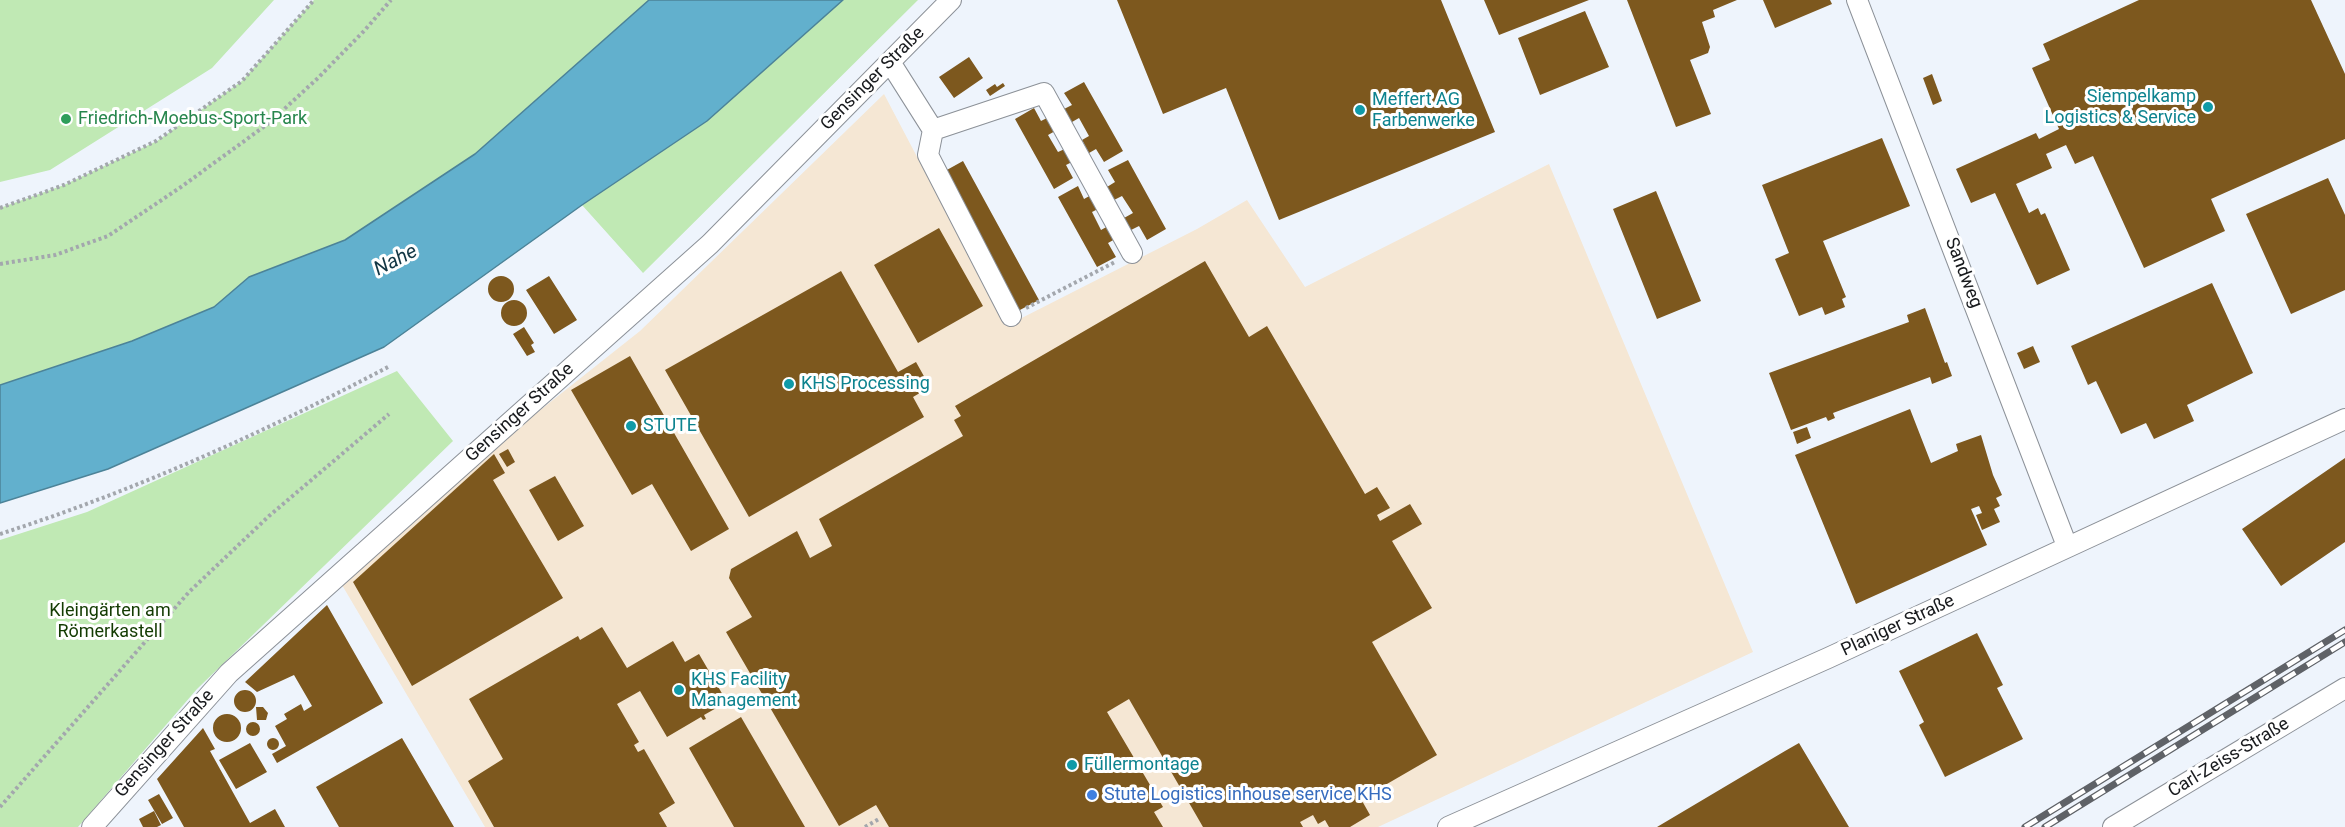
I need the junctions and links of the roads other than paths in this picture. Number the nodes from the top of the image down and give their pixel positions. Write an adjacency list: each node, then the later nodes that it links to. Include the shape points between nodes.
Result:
1 (951, 0): 3 (street, Gensinger Straße)
2 (1857, 0): 8 (street, Sandweg)
3 (890, 62): 4 (street); 10 (street, Gensinger Straße, via 710,244 229,673)
4 (933, 130): 5 (street, via 1044,93); 6 (street, via 928,155)
5 (1132, 253)
6 (1011, 316)
7 (2345, 418): 8 (street, Planiger Straße)
8 (2067, 546): 11 (street, Planiger Straße, via 1828,658)
9 (2345, 688): 12 (street, Carl-Zeiss-Straße)
10 (92, 827)
11 (1448, 827)
12 (2114, 827)

